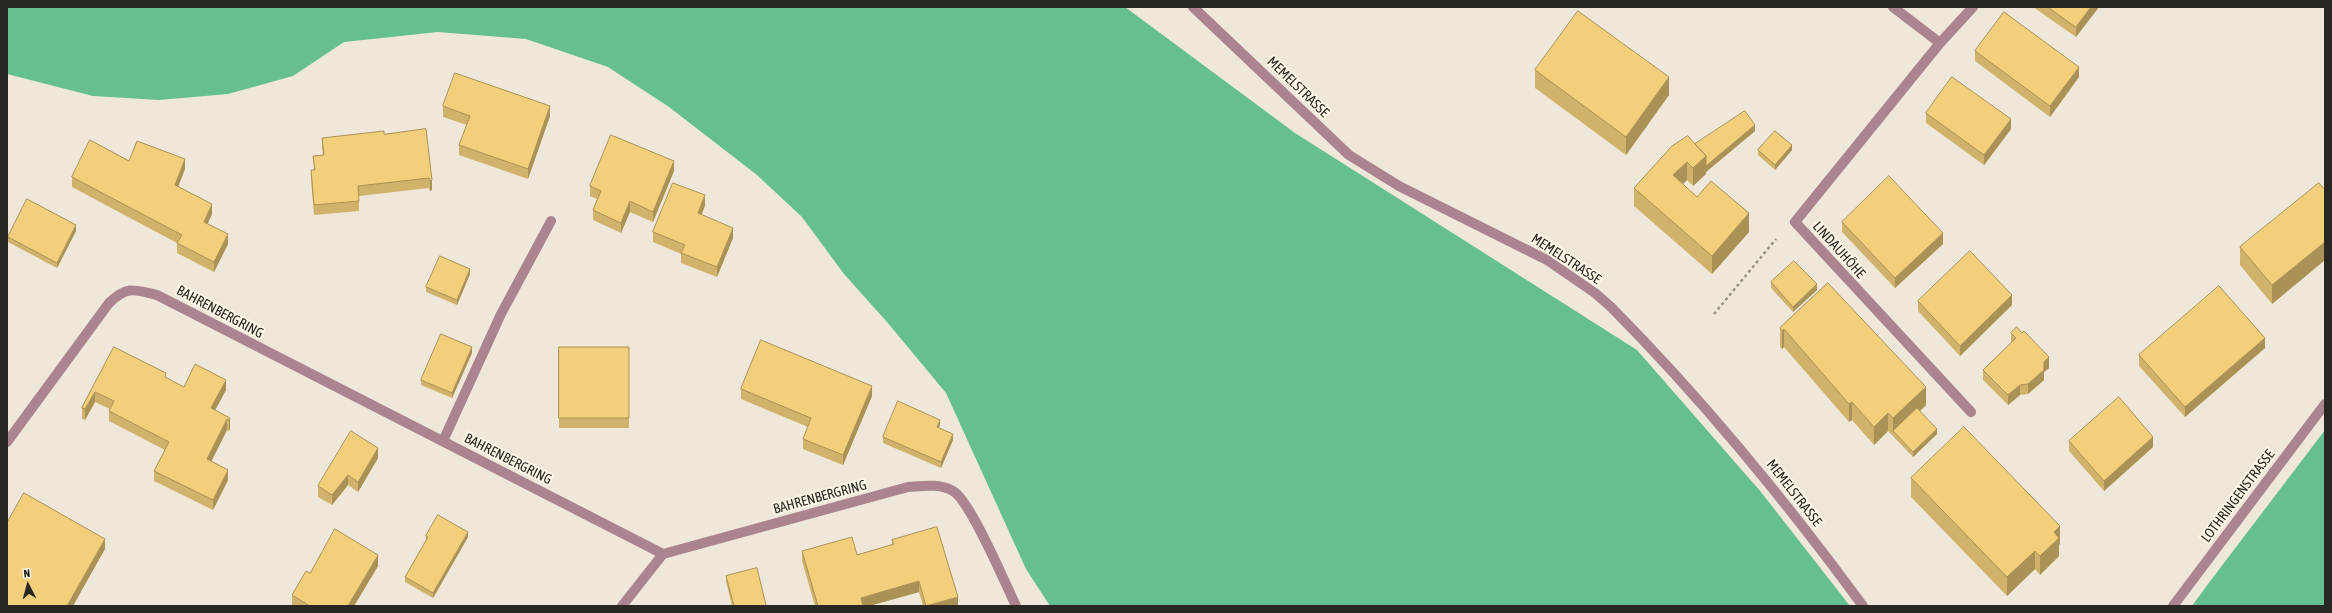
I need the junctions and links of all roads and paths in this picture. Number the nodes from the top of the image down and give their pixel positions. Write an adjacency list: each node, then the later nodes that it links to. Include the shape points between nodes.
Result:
1 (1193, 7): 15 (street, MEMELSTRASSE, via 1349,155 1399,186 1546,260 1584,285 1612,308 1705,406 1829,560)
2 (1893, 7): 4 (street)
3 (1973, 7): 4 (street, LINDAUHÖHE)
4 (1940, 43): 6 (street, LINDAUHÖHE)
5 (551, 221): 10 (street, via 501,314)
6 (1795, 222): 7 (path, via 1782,231); 9 (street, LINDAUHÖHE)
7 (1714, 314)
8 (2325, 404): 16 (street, LOTHRINGENSTRASSE)
9 (1971, 412)
10 (443, 441): 11 (street, BAHRENBERGRING, via 157,295 130,289 120,293 109,303); 12 (street, BAHRENBERGRING)
11 (7, 442)
12 (663, 554): 13 (street); 14 (street, BAHRENBERGRING, via 908,487 947,488 959,496 986,541)
13 (622, 606)
14 (1016, 606)
15 (1862, 606)
16 (2173, 606)

